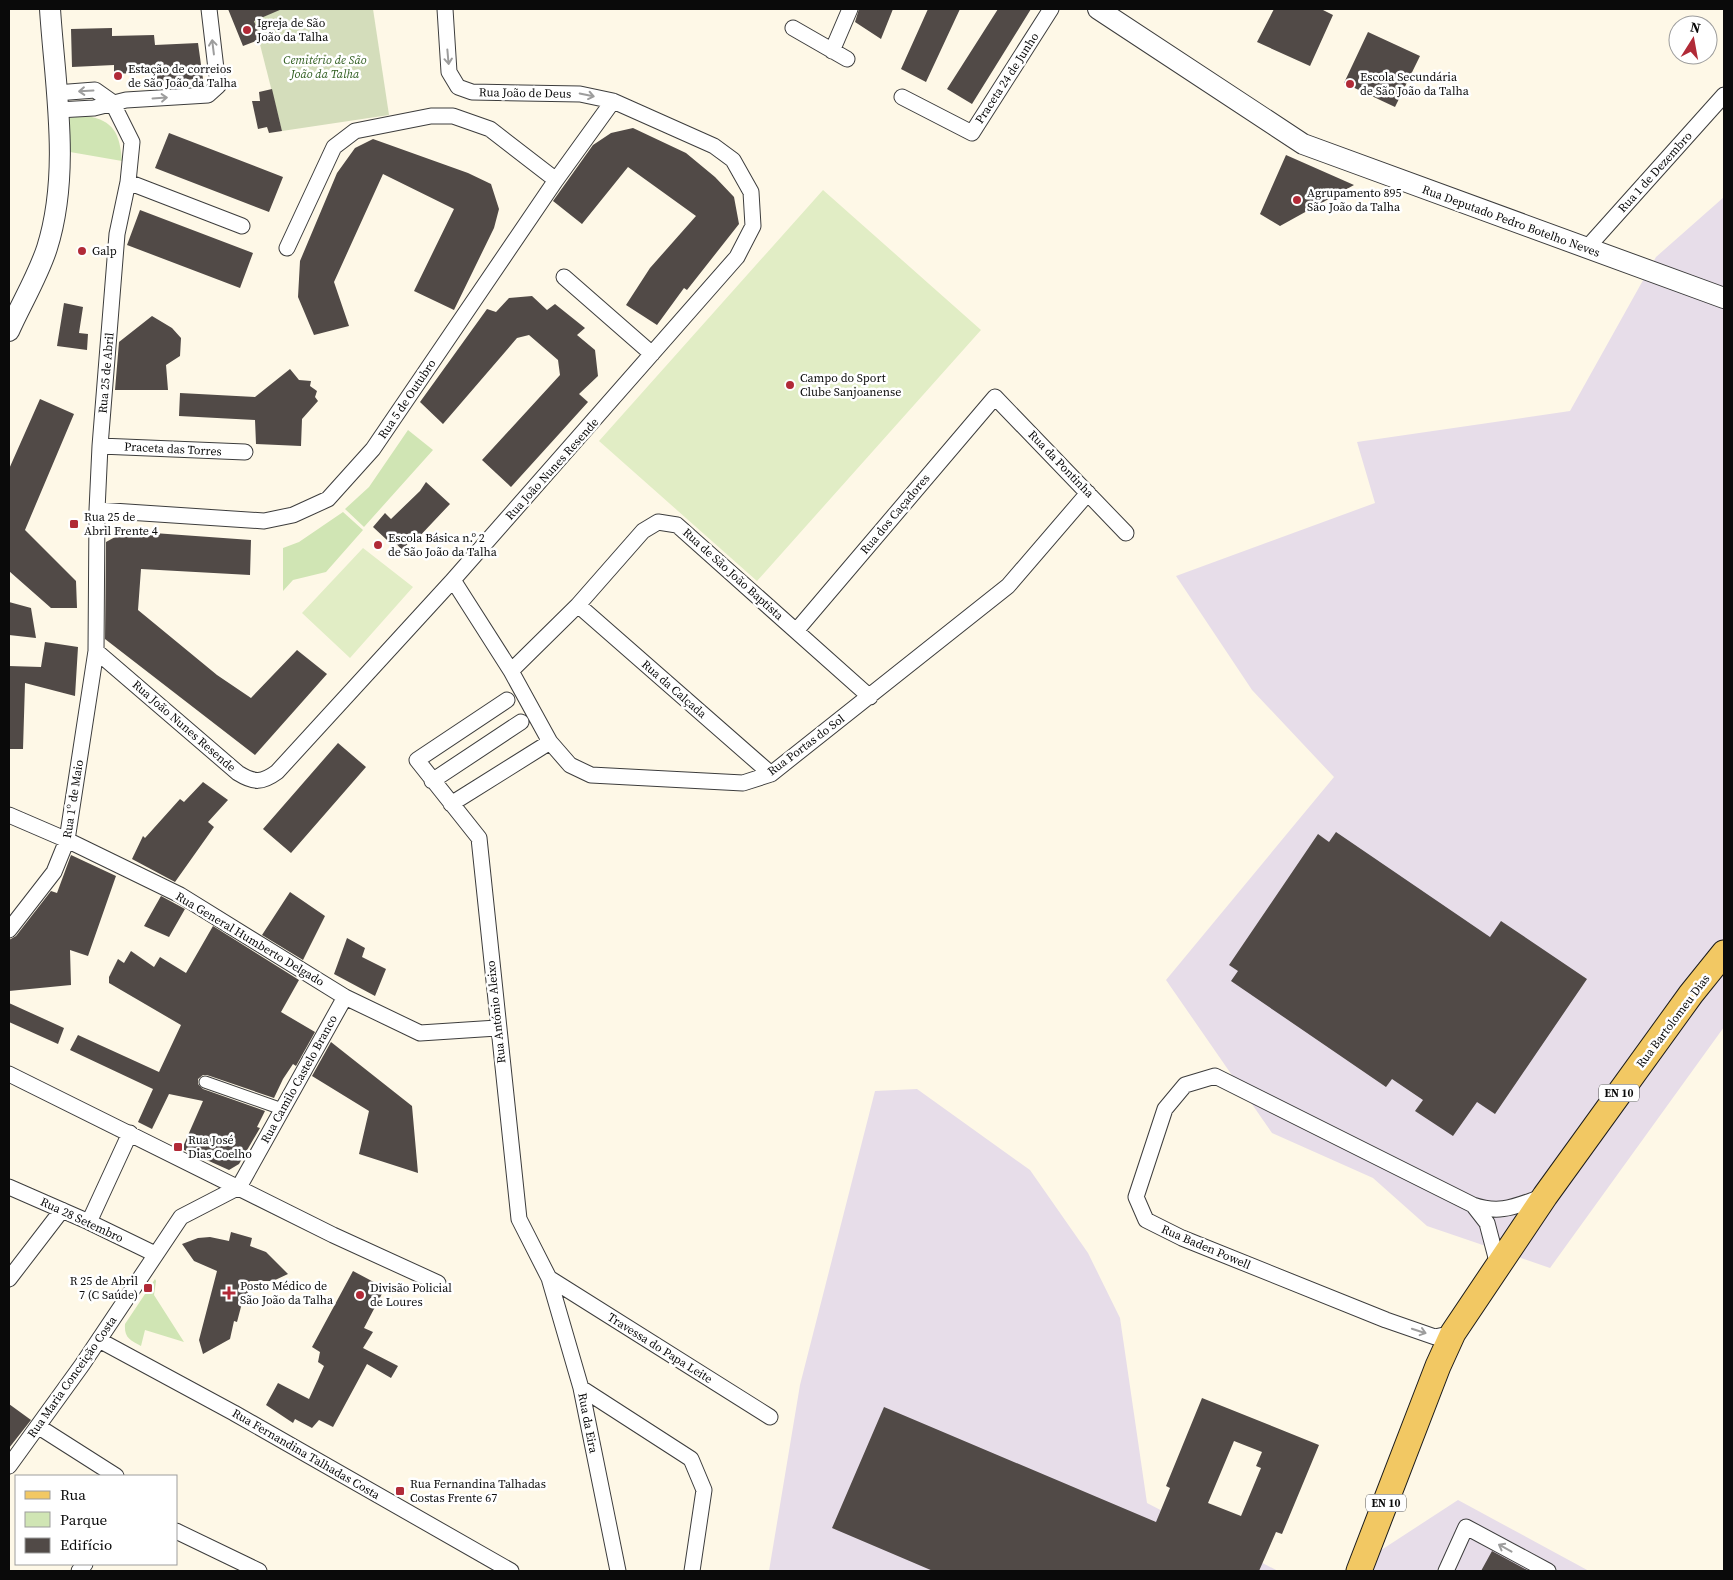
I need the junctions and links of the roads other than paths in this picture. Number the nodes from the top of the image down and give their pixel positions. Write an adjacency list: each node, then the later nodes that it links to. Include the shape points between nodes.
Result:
1 (50, 9): 12 (street)
2 (209, 9): 14 (street, one-way to 2, via 213,91)
3 (445, 9): 13 (street, Rua João de Deus, one-way to 13, via 449,72 458,87 472,92 580,94)
4 (850, 9): 8 (street)
5 (1051, 9): 11 (street, Praceta 24 de Junho, via 972,133)
6 (1098, 9): 19 (street, Rua Deputado Pedro Botelho Neves, via 1303,144)
7 (793, 28): 8 (street)
8 (832, 51): 9 (street)
9 (847, 59)
10 (1724, 95): 19 (street, Rua 1 de Dezembro)
11 (902, 97)
12 (57, 101): 14 (street, via 94,108); 22 (street, via 58,190 47,248)
13 (613, 101): 15 (street, Rua 5 de Outubro); 23 (street, Rua João Nunes Resende, via 714,146 733,160 751,192 753,226 737,257)
14 (112, 102): 16 (street, Rua 25 de Abril, via 132,142)
15 (556, 180): 18 (street, via 490,129 453,116 430,116 355,131 334,147); 28 (street, Rua 5 de Outubro, via 374,449 328,499 293,515 264,521)
16 (128, 182): 17 (street); 25 (street, Rua 25 de Abril, via 118,234)
17 (242, 226)
18 (287, 248)
19 (1586, 249): 21 (street, Rua Deputado Pedro Botelho Neves)
20 (564, 277): 23 (street)
21 (1724, 298)
22 (9, 330)
23 (652, 354): 30 (street, Rua João Nunes Resende)
24 (995, 397): 27 (street, Rua da Pontinha); 32 (street, Rua dos Caçadores)
25 (100, 446): 26 (street, Praceta das Torres); 28 (street, Rua 25 de Abril)
26 (245, 452)
27 (1088, 493): 29 (street, Rua da Pontinha); 35 (street, Rua Portas do Sol, via 1008,586)
28 (97, 510): 33 (street, Rua 25 de Abril)
29 (1126, 532)
30 (453, 580): 33 (street, Rua João Nunes Resende, via 277,772 264,781 251,781 238,773); 34 (street, Rua Portas do Sol)
31 (578, 605): 32 (street, Rua de São João Baptista, via 643,531 658,522 677,525); 34 (street, Rua de São João Baptista); 39 (street, Rua da Calçada)
32 (796, 631): 35 (street, Rua de São João Baptista)
33 (96, 651): 43 (street, Rua 1º de Maio)
34 (511, 671): 38 (street, Rua Portas do Sol)
35 (870, 697): 39 (street, Rua Portas do Sol)
36 (507, 700): 40 (street, Rua António Aleixo, via 417,760)
37 (520, 722): 40 (street)
38 (550, 742): 39 (street, Rua Portas do Sol, via 570,765 591,775 743,783); 41 (street)
39 (771, 774)
40 (432, 781): 41 (street, Rua António Aleixo)
41 (451, 804): 47 (street, Rua António Aleixo, via 479,838)
42 (9, 815): 43 (street, Rua General Humberto Delgado)
43 (67, 840): 44 (street, Rua 1º de Maio, via 54,872); 46 (street, Rua General Humberto Delgado, via 180,895)
44 (9, 930)
45 (1724, 953): 54 (main road, Rua Bartolomeu Dias / EN 10)
46 (344, 997): 47 (street, Rua General Humberto Delgado, via 420,1033); 50 (street, Rua Camilo Castelo Branco)
47 (498, 1028): 60 (street, Rua António Aleixo, via 519,1219)
48 (9, 1074): 51 (street)
49 (205, 1082): 50 (street)
50 (282, 1109): 53 (street, Rua Camilo Castelo Branco)
51 (130, 1133): 53 (street); 57 (street)
52 (9, 1187): 56 (street, Rua 28 Setembro)
53 (239, 1187): 58 (street, Rua Maria Conceição Costa, via 181,1217); 62 (street)
54 (1544, 1196): 55 (street, Rua Baden Powell, via 1507,1209 1490,1211); 59 (main road, Rua Bartolomeu Dias / EN 10)
55 (1473, 1205): 59 (street, Rua Baden Powell, via 1487,1223); 63 (street, Rua Baden Powell, one-way to 63, via 1215,1076 1185,1086 1165,1109 1136,1197 1146,1220 1182,1238 1435,1337)
56 (62, 1210): 57 (street, Rua 28 Setembro); 61 (street)
57 (89, 1222): 58 (street, Rua 28 Setembro)
58 (155, 1254): 64 (street, Rua Maria Conceição Costa)
59 (1498, 1265): 63 (main road, EN 10)
60 (549, 1278): 65 (street, Rua da Eira); 66 (street, Travessa do Papa Leite)
61 (9, 1279)
62 (438, 1282)
63 (1453, 1332): 75 (main road, EN 10)
64 (99, 1340): 67 (street, Rua Maria Conceição Costa); 72 (street, Rua Fernandina Talhadas Costa)
65 (581, 1388): 73 (street, Rua da Eira); 74 (street, via 691,1459 704,1490)
66 (770, 1417)
67 (39, 1427): 68 (street, Rua Maria Conceição Costa); 69 (street)
68 (9, 1466)
69 (114, 1475)
70 (178, 1532): 71 (street)
71 (259, 1571)
72 (511, 1571)
73 (618, 1571)
74 (692, 1571)
75 (1359, 1571)
76 (1446, 1571): 77 (street, one-way to 76, via 1466,1526)
77 (1548, 1571)

